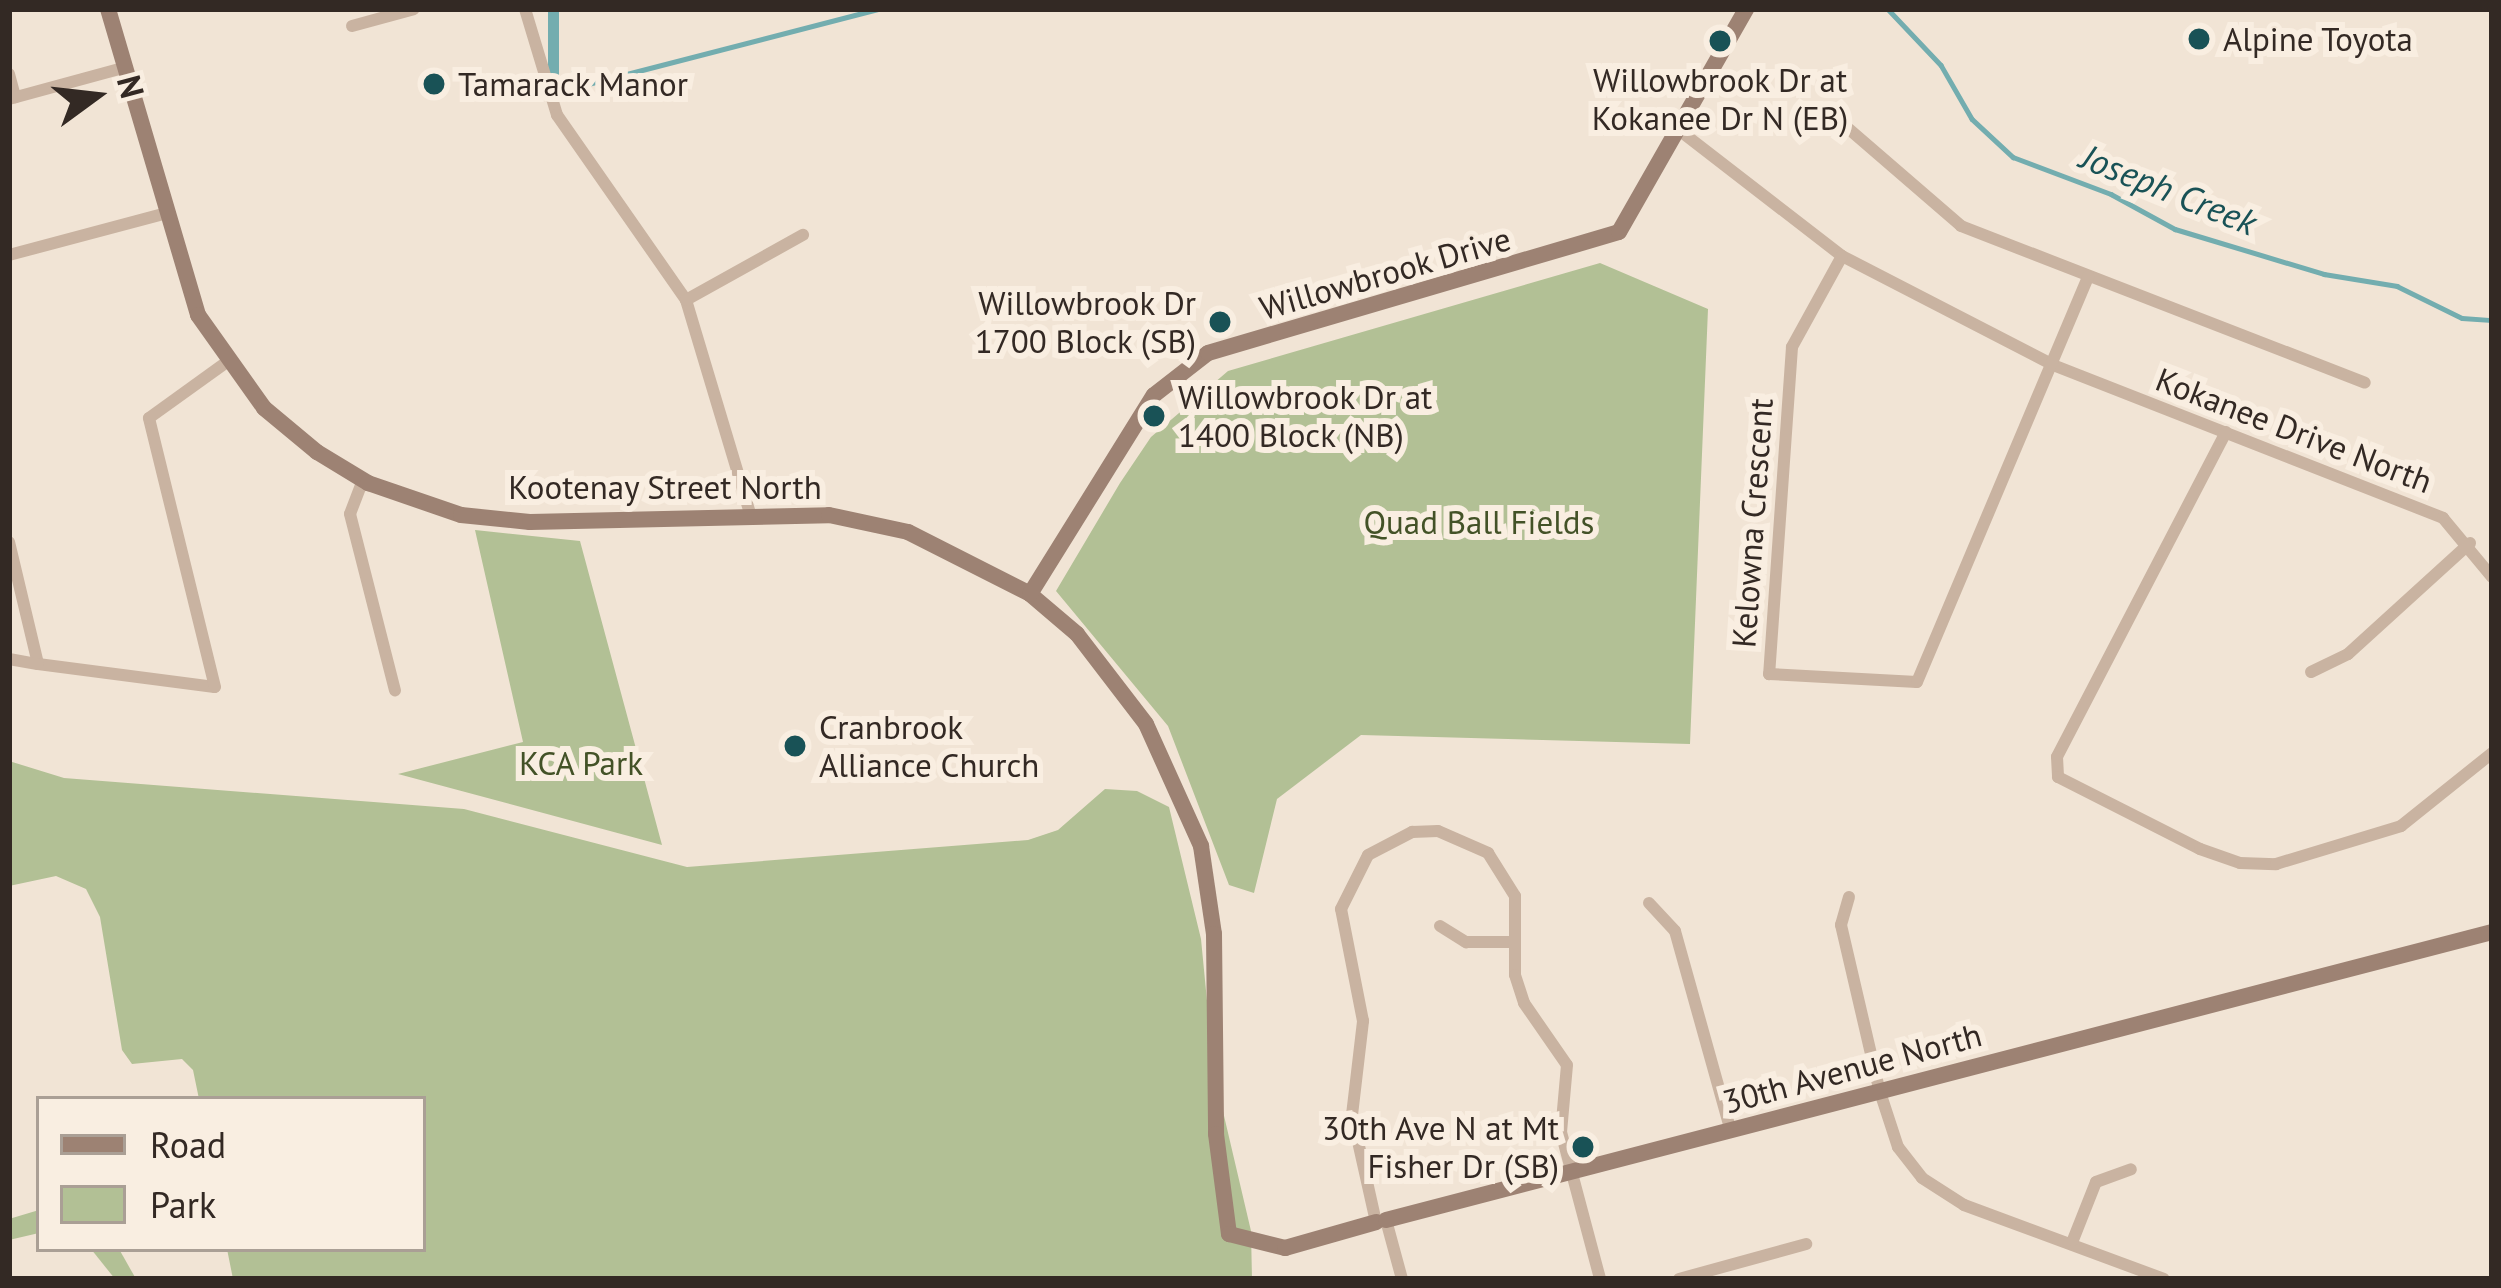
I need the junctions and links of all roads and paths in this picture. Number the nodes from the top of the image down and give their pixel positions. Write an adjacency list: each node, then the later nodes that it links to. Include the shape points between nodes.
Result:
1 (107, 9): 6 (street, Kootenay Street North)
2 (414, 9): 5 (street)
3 (525, 9): 16 (street, via 557,115)
4 (1746, 9): 10 (street, Willowbrook Drive)
5 (352, 26)
6 (123, 68): 8 (street); 11 (street, Kootenay Street North)
7 (9, 74): 8 (street)
8 (12, 98)
9 (1828, 111): 15 (street, Kokanee Drive North, via 1961,226)
10 (1679, 130): 14 (street, Kokanee Drive North); 26 (street, Willowbrook Drive, via 1619,232 1594,245 1208,353 1178,373 1154,395)
11 (163, 214): 13 (street); 17 (street, Kootenay Street North, via 198,315)
12 (803, 235): 16 (street)
13 (9, 254)
14 (1842, 256): 18 (street, Kokanee Drive North); 18 (street, Kelowna Crescent, via 1792,347 1768,674 1917,682)
15 (2088, 277): 18 (street); 19 (street, Kokanee Drive North)
16 (686, 300): 22 (street)
17 (227, 362): 21 (street, Kootenay Street North, via 264,408); 28 (street, via 149,418 215,688)
18 (2053, 365): 20 (street, Kokanee Drive North)
19 (2365, 383)
20 (2226, 432): 24 (street, Kokanee Drive North, via 2443,518); 31 (street, via 2057,757 2058,777 2200,849 2276,864 2402,826)
21 (363, 480): 22 (street, Kootenay Street North, via 461,515 530,522); 30 (street, via 350,514)
22 (750, 513): 26 (street, Kootenay Street North, via 829,515 908,532)
23 (9, 542): 28 (street)
24 (2470, 543): 25 (street, Kokanee Drive North); 29 (street, via 2348,654)
25 (2492, 577)
26 (1030, 594): 42 (street, Kootenay Street North, via 1077,634 1146,724 1201,846 1214,934 1216,1134)
27 (9, 659): 28 (street)
28 (38, 664)
29 (2311, 671)
30 (395, 690)
31 (2492, 753)
32 (1849, 897): 37 (street, via 1841,926)
33 (1649, 903): 38 (street, via 1675,931)
34 (1440, 926): 36 (street, via 1466,942)
35 (2492, 932): 37 (street, 30th Avenue North)
36 (1514, 942): 40 (street, via 1524,1003 1567,1065 1561,1132); 41 (street, via 1518,921 1506,875 1466,838 1438,831 1389,840 1349,881 1342,910 1363,1021 1352,1115)
37 (1880, 1092): 38 (street, 30th Avenue North); 43 (street, via 1898,1147 1922,1178 1964,1204)
38 (1730, 1130): 40 (street, 30th Avenue North)
39 (2131, 1169): 43 (street, via 2096,1182)
40 (1571, 1172): 41 (street, 30th Avenue North); 46 (street)
41 (1380, 1221): 42 (street, 30th Avenue North, via 1286,1248); 45 (street)
42 (1229, 1234)
43 (2073, 1240): 48 (street)
44 (1806, 1244): 47 (street)
45 (1402, 1279)
46 (1600, 1279)
47 (1679, 1279)
48 (2164, 1279)

